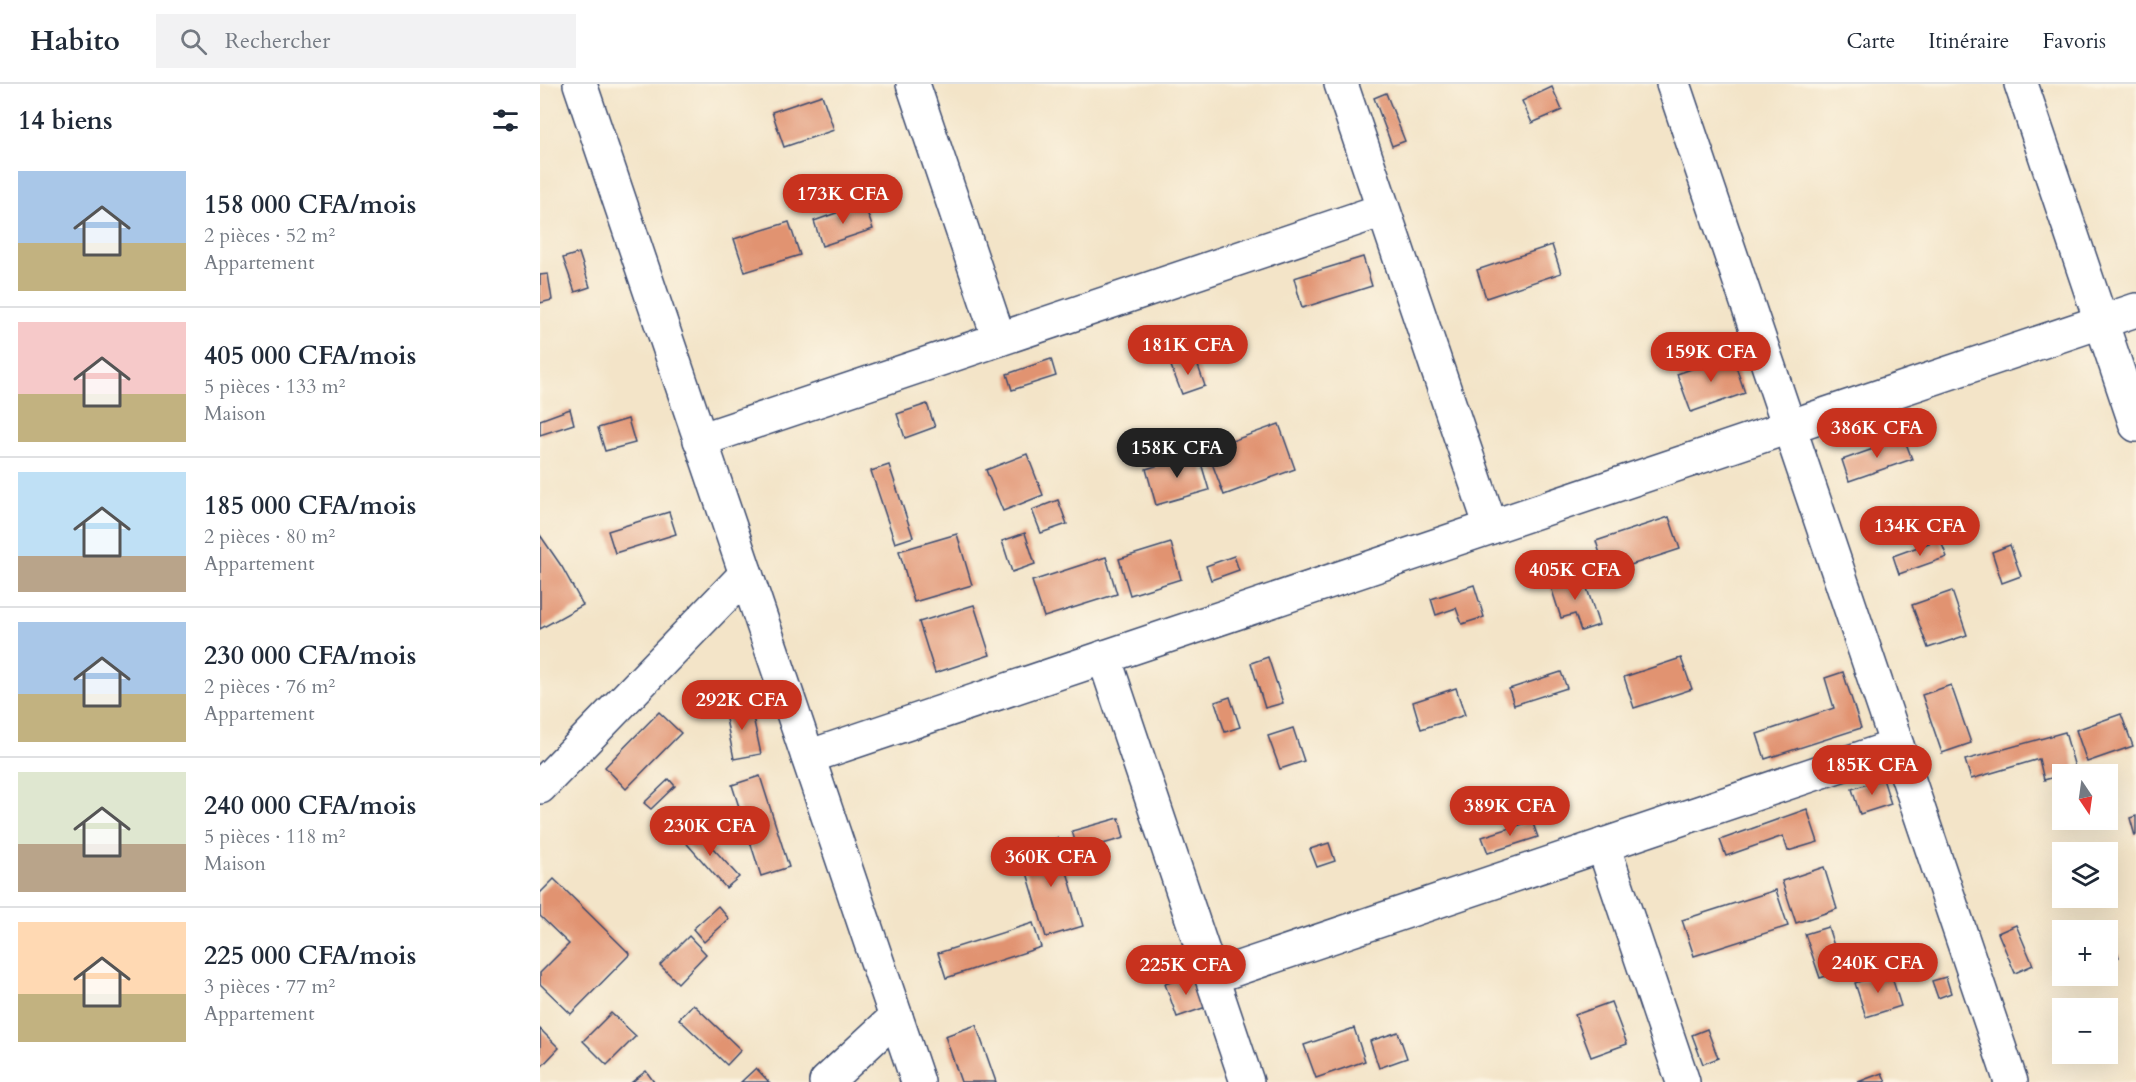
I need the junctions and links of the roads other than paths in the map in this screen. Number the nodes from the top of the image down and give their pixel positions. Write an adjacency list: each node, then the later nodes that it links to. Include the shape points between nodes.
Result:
1 (580, 84): 12 (street)
2 (913, 84): 9 (street)
3 (1341, 84): 6 (street)
4 (1673, 84): 11 (street)
5 (2021, 84): 8 (street)
6 (1383, 210): 9 (street); 13 (street)
7 (2136, 309): 8 (street)
8 (2101, 321): 10 (street); 11 (street)
9 (999, 339): 12 (street)
10 (2136, 425)
11 (1789, 427): 13 (street); 16 (street)
12 (700, 440): 14 (street)
13 (1491, 527): 15 (street)
14 (746, 574): 17 (street); 18 (street)
15 (1104, 657): 17 (street); 20 (street)
16 (1897, 746): 19 (street); 26 (street)
17 (808, 757): 21 (street)
18 (540, 787)
19 (1603, 844): 20 (street); 25 (street)
20 (1212, 977): 24 (street)
21 (896, 1017): 22 (street); 23 (street)
22 (826, 1082)
23 (918, 1082)
24 (1247, 1082)
25 (1683, 1082)
26 (2011, 1082)

